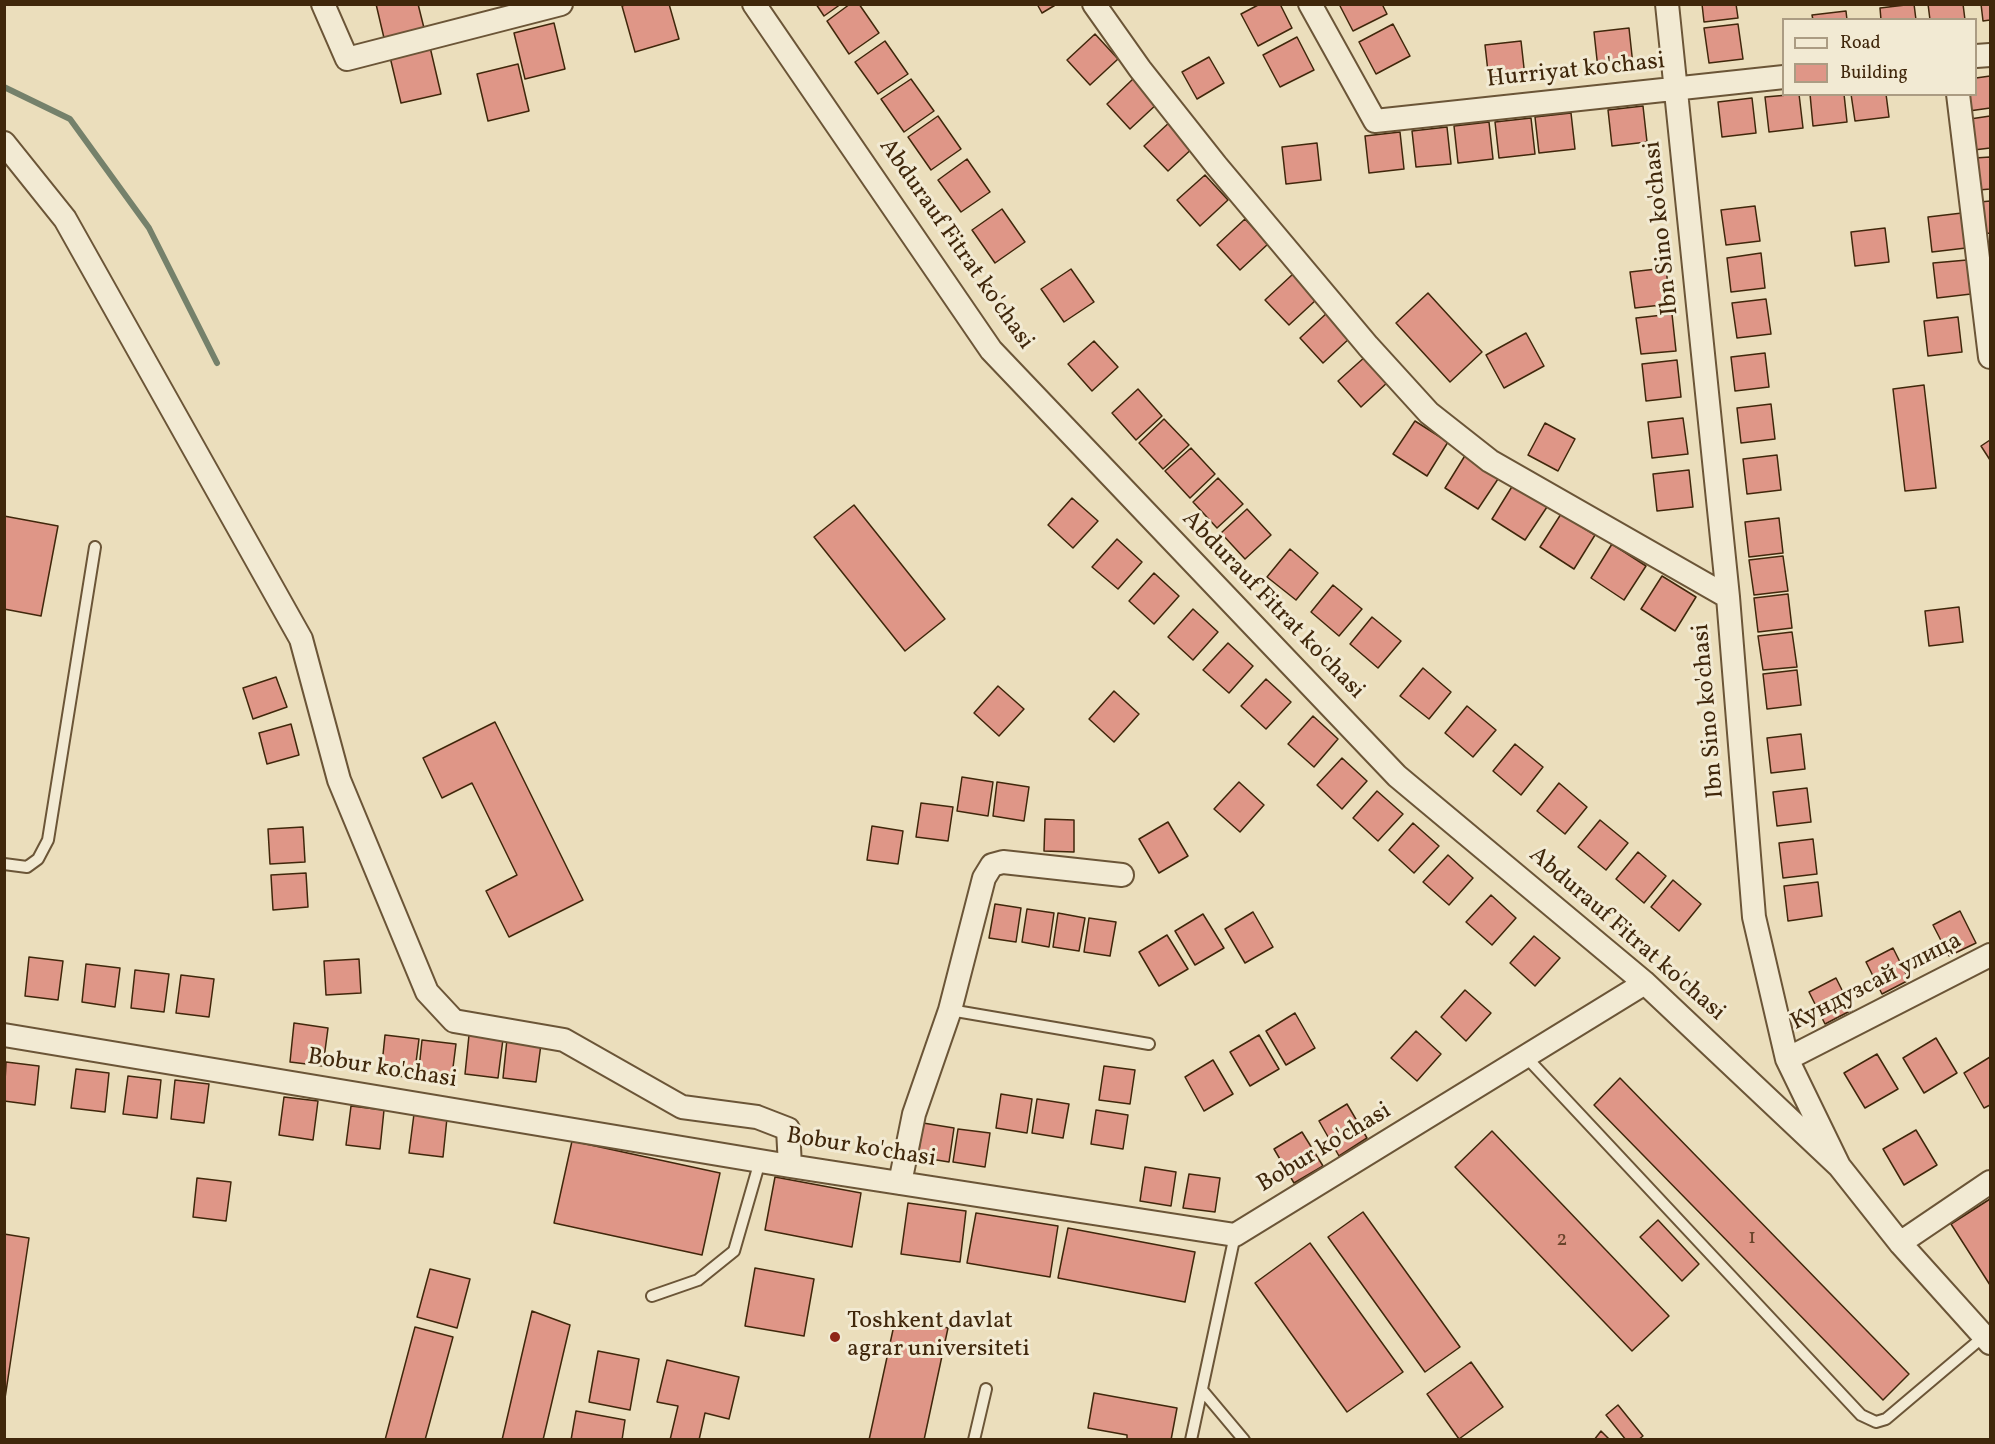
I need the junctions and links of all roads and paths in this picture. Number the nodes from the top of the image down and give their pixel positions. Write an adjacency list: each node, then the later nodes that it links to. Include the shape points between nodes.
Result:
1 (323, 4): 2 (street, via 347,59)
2 (561, 4)
3 (754, 4): 17 (street, Abdurauf Fitrat ko'chasi, via 991,350 1397,776)
4 (1094, 4): 13 (street, via 1216,165 1429,413 1490,461)
5 (1310, 4): 8 (street, Hurriyat ko'chasi, via 1375,121)
6 (1667, 4): 8 (street, Ibn Sino ko'chasi)
7 (1782, 77): 8 (street, Hurriyat ko'chasi)
8 (1676, 88): 13 (street, Ibn Sino ko'chasi)
9 (1958, 96): 11 (street)
10 (4, 143): 24 (street, via 65,219 301,639 339,780 427,992 454,1021 564,1040 682,1107 757,1117 788,1129)
11 (1990, 357)
12 (96, 548): 14 (lane, via 48,840 38,859 27,867)
13 (1728, 597): 22 (street, Ibn Sino ko'chasi, via 1754,917)
14 (4, 864)
15 (1122, 875): 18 (street, via 1002,862 992,865 984,878)
16 (1990, 955): 22 (street, Кундузсай улица)
17 (1645, 982): 21 (street, Bobur ko'chasi); 25 (street, Abdurauf Fitrat ko'chasi)
18 (950, 1010): 20 (lane); 27 (street, via 914,1114)
19 (4, 1035): 23 (street, Bobur ko'chasi)
20 (1149, 1044)
21 (1527, 1058): 28 (street, Bobur ko'chasi); 31 (lane, via 1860,1415 1876,1422 1886,1419)
22 (1787, 1059): 25 (street, Ibn Sino ko'chasi)
23 (760, 1161): 24 (street, Bobur ko'chasi); 30 (lane, via 734,1251 698,1280)
24 (790, 1166): 27 (street, Bobur ko'chasi)
25 (1839, 1166): 29 (street, Ibn Sino ko'chasi)
26 (1990, 1182): 29 (street)
27 (900, 1183): 28 (street, Bobur ko'chasi)
28 (1235, 1235): 33 (lane)
29 (1900, 1243): 31 (street, Ibn Sino ko'chasi)
30 (652, 1296)
31 (1987, 1340)
32 (986, 1389): 34 (lane)
33 (1202, 1390): 35 (lane); 36 (lane)
34 (974, 1440)
35 (1191, 1440)
36 (1244, 1440)

